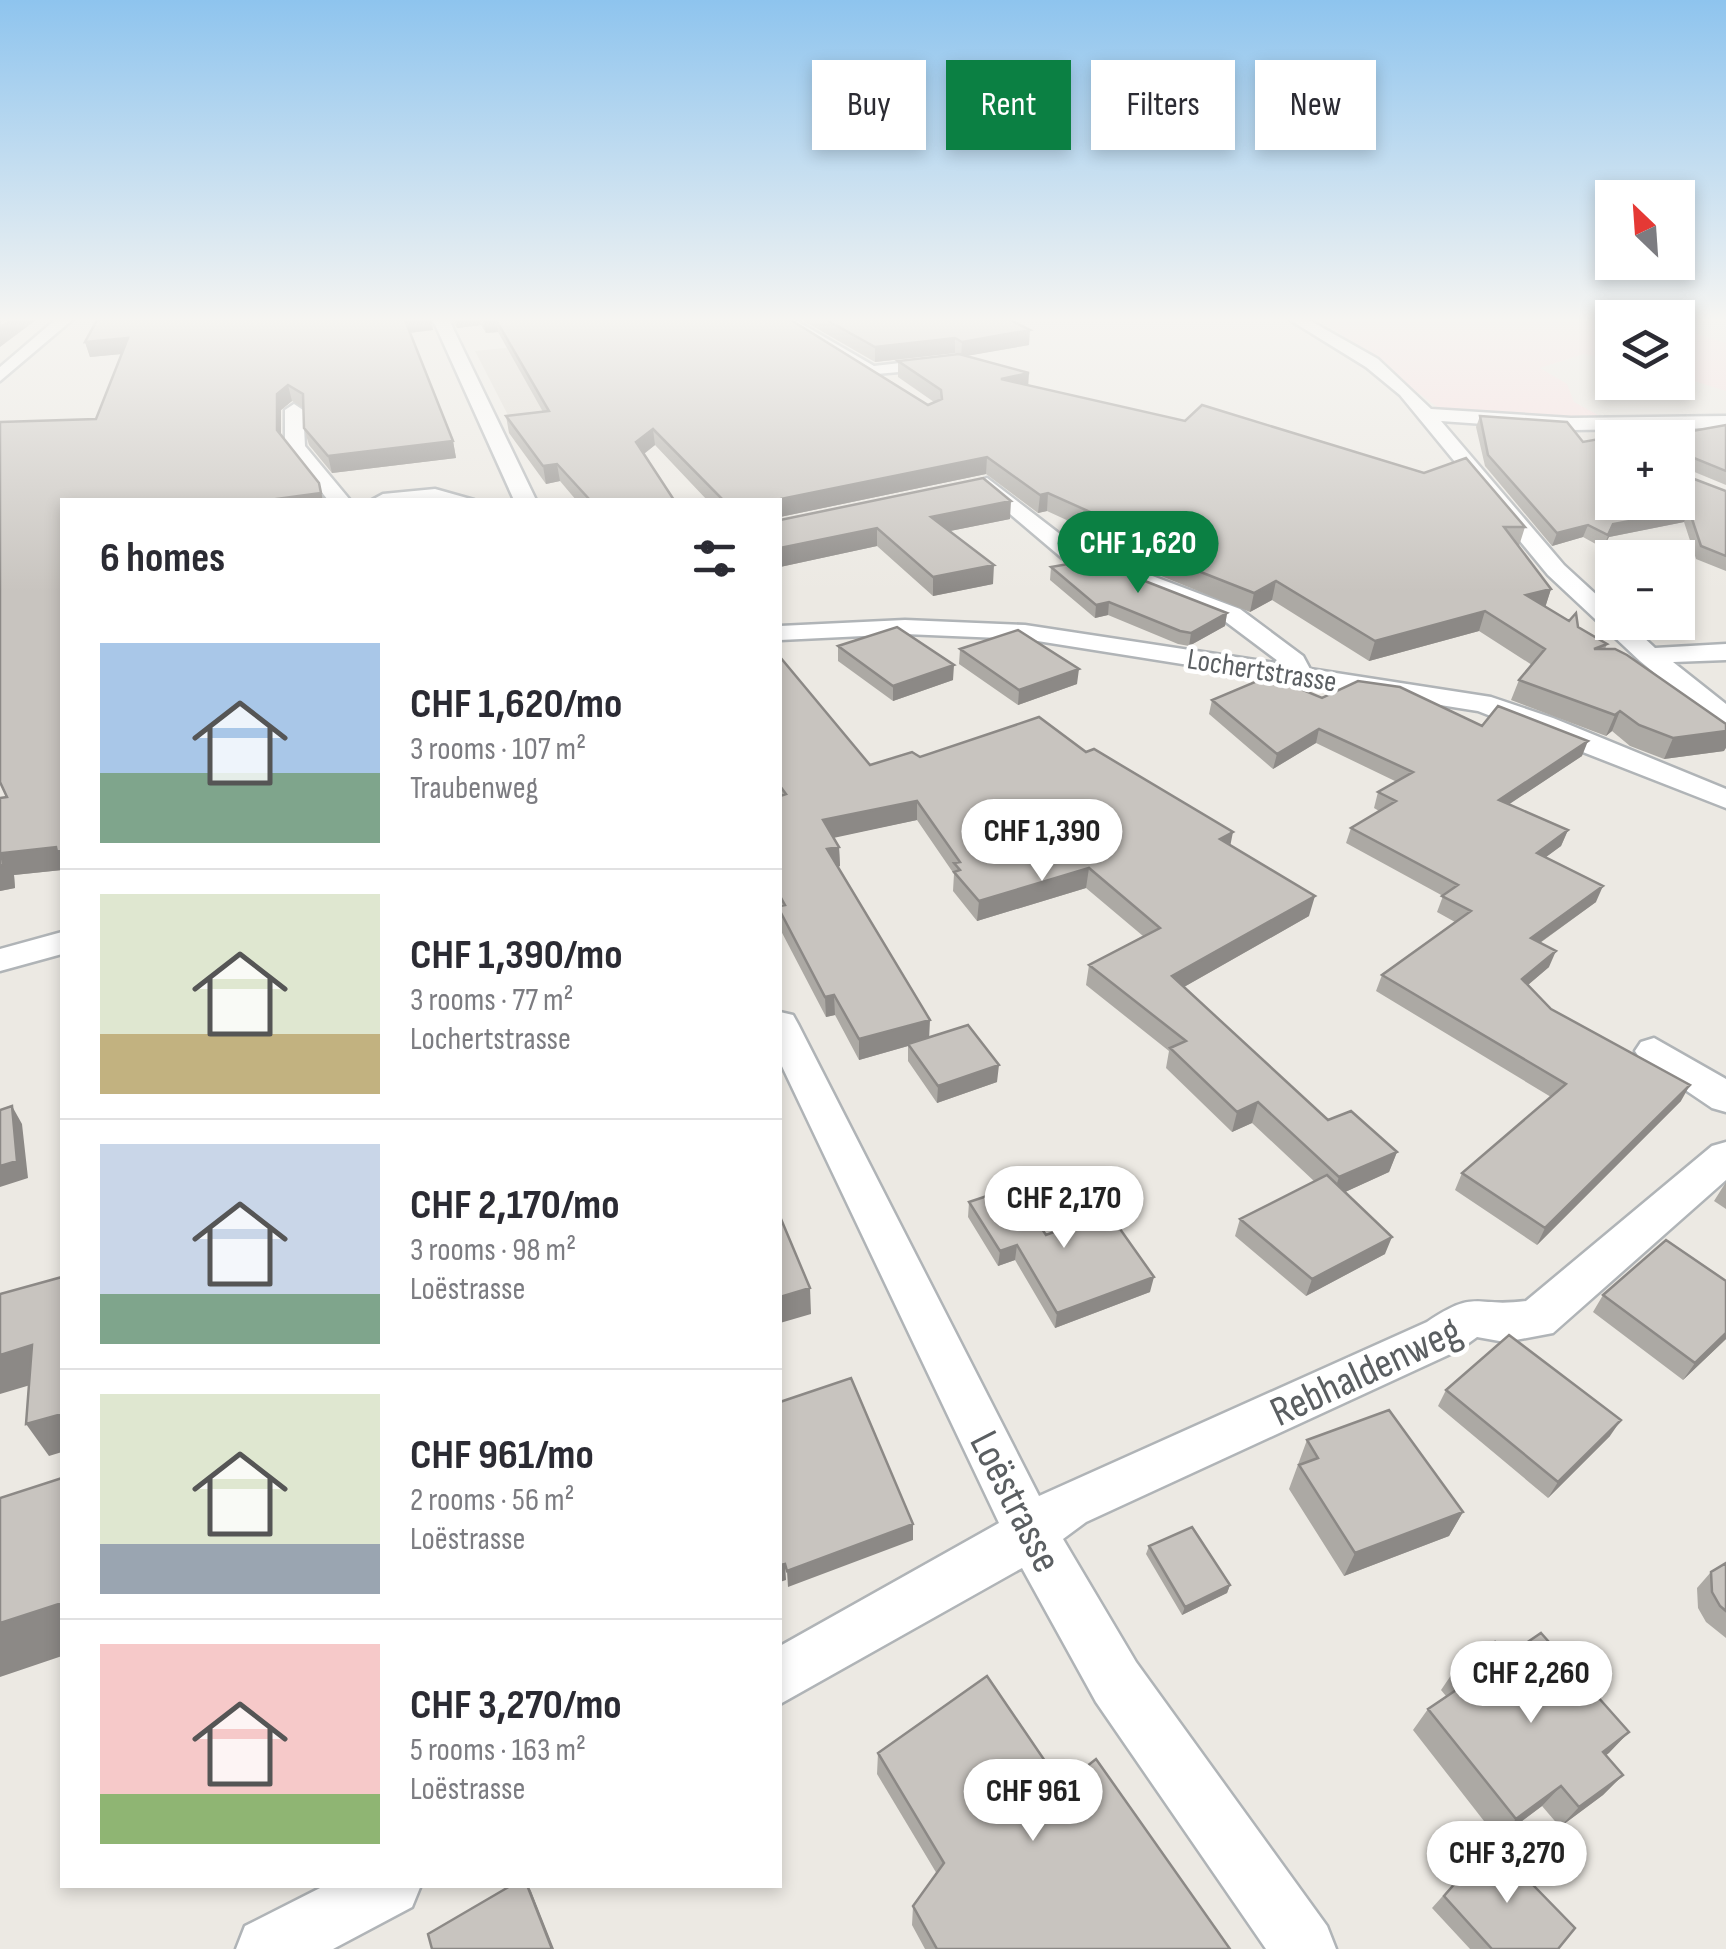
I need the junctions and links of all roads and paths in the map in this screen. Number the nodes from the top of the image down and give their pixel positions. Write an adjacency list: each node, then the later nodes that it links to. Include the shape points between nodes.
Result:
1 (294, 410): 7 (street, via 295,447)
2 (483, 411): 10 (street)
3 (1422, 411): 4 (street)
4 (1425, 414): 5 (street, via 1558,424); 13 (street, via 1556,570)
5 (1726, 422)
6 (948, 492): 14 (street, via 987,484 1070,553 1230,614 1294,661)
7 (337, 498)
8 (404, 498): 9 (street)
9 (452, 498)
10 (524, 498)
11 (782, 633): 14 (street, Lochertstrasse, via 992,630)
12 (1726, 652): 13 (street)
13 (1649, 656): 15 (street)
14 (1301, 677): 16 (street, Lochertstrasse, via 1524,714)
15 (1726, 718)
16 (1726, 799)
17 (60, 943): 18 (street)
18 (0, 960)
19 (782, 1028): 23 (street, Loëstrasse)
20 (1654, 1051): 21 (street)
21 (1726, 1098)
22 (1726, 1156): 23 (street, Rebhaldenweg, via 1537,1318 1505,1323 1471,1317 1443,1336 1068,1505)
23 (1031, 1533): 24 (street, Rebhaldenweg); 27 (street, Loëstrasse, via 1116,1682)
24 (782, 1675)
25 (384, 1888): 26 (street)
26 (268, 1949)
27 (1304, 1949)

